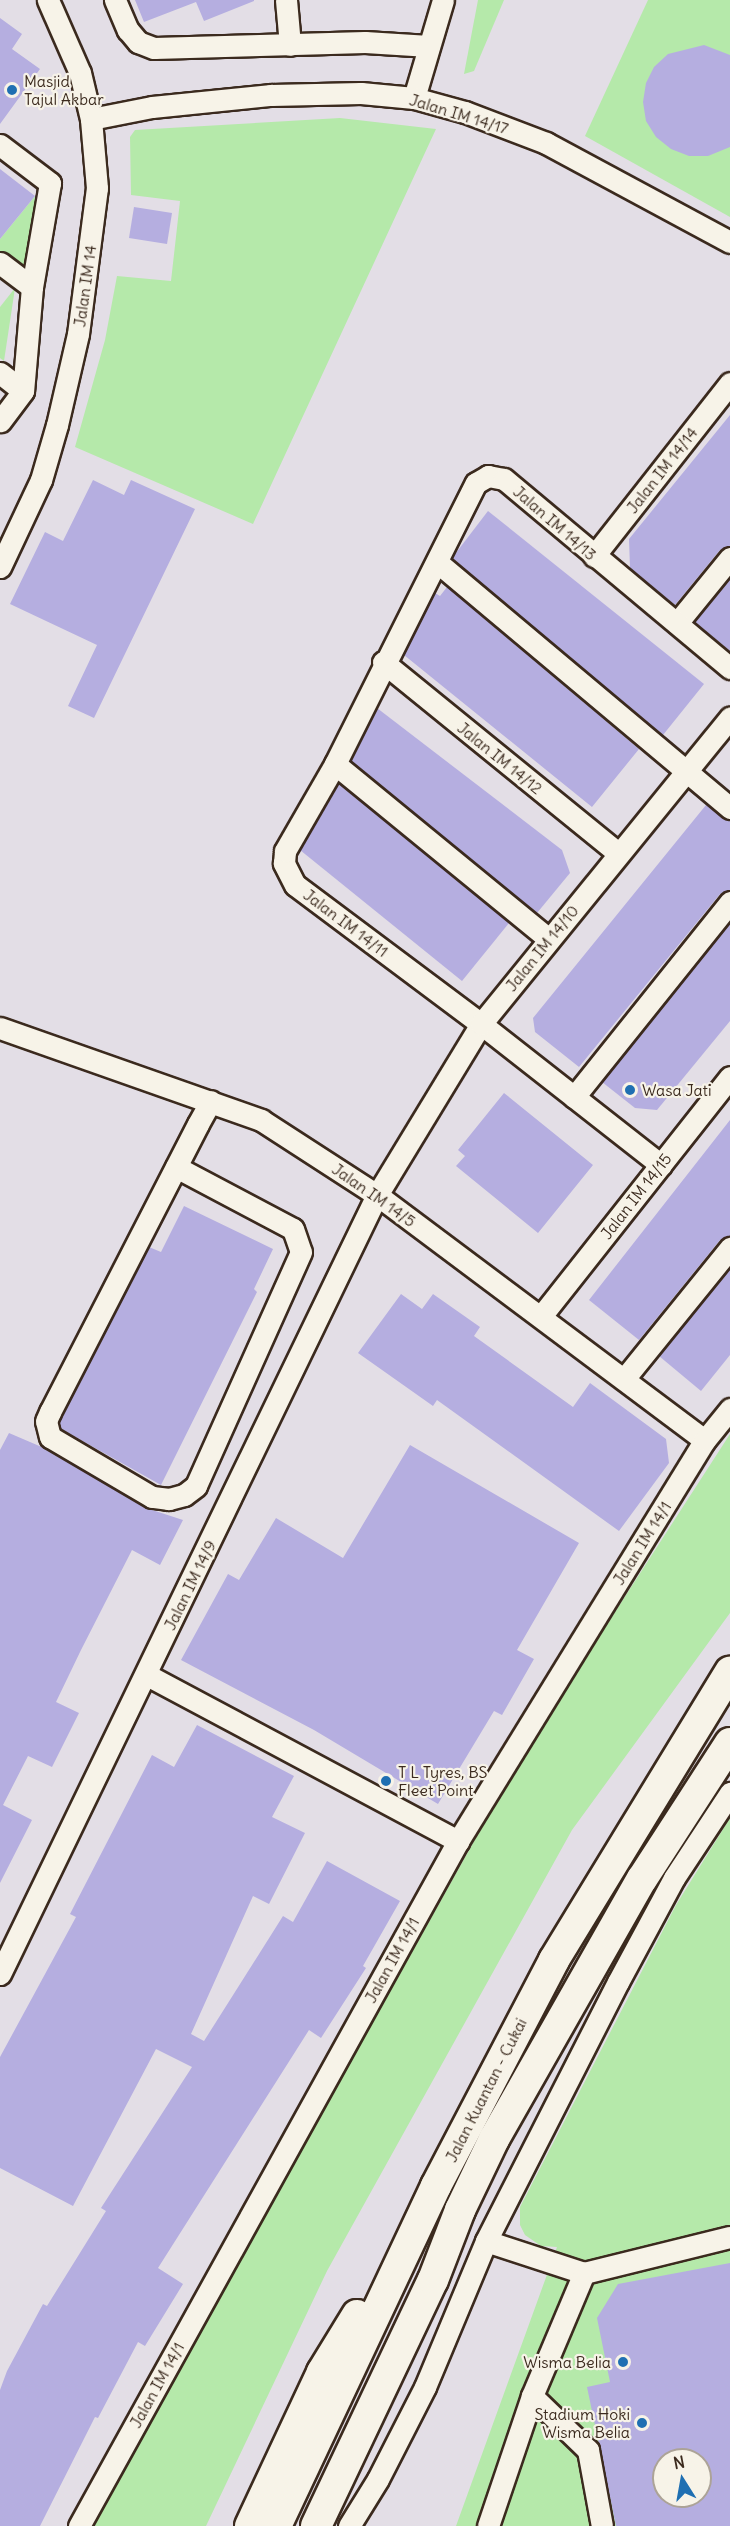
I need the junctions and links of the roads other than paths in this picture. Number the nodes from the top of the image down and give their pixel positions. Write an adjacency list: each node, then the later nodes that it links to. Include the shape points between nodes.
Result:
1 (48, 0): 8 (street, Jalan IM 14, via 80,73)
2 (115, 0): 5 (street, via 128,30 138,42 154,48)
3 (286, 0): 5 (street)
4 (443, 0): 6 (street)
5 (290, 45): 6 (street, via 365,42)
6 (429, 46): 7 (street)
7 (414, 98): 8 (street, Jalan IM 14/17, via 361,93 271,95 152,106); 10 (street, Jalan IM 14/17, via 465,112 546,143)
8 (91, 119): 20 (street, Jalan IM 14, via 97,188 72,365 41,480)
9 (0, 145): 12 (street, via 50,183)
10 (730, 242)
11 (0, 263): 12 (street)
12 (32, 287): 15 (street)
13 (0, 373): 15 (street)
14 (730, 383): 17 (street, Jalan IM 14/14)
15 (23, 391): 16 (street)
16 (0, 421)
17 (594, 556): 19 (street, Jalan IM 14/13, via 504,478 488,476 476,483); 21 (street, Jalan IM 14/13)
18 (730, 558): 21 (street)
19 (437, 562): 22 (street, Jalan IM 14/13); 26 (street)
20 (0, 567)
21 (677, 623): 23 (street, Jalan IM 14/13)
22 (383, 662): 25 (street, Jalan IM 14/11); 28 (street, Jalan IM 14/12)
23 (730, 668)
24 (730, 718): 26 (street, Jalan IM 14/10)
25 (334, 764): 30 (street); 31 (street, Jalan IM 14/11, via 285,851 287,874 295,885)
26 (685, 774): 27 (street); 28 (street, Jalan IM 14/10)
27 (730, 808)
28 (618, 853): 30 (street, Jalan IM 14/10)
29 (730, 902): 34 (street)
30 (549, 939): 31 (street, Jalan IM 14/10)
31 (481, 1024): 34 (street, Jalan IM 14/11); 38 (street, Jalan IM 14/10)
32 (0, 1028): 35 (street, Jalan IM 14/5)
33 (730, 1077): 36 (street, Jalan IM 14/15)
34 (574, 1097): 36 (street, Jalan IM 14/11)
35 (211, 1101): 37 (street); 38 (street, Jalan IM 14/5, via 261,1120)
36 (661, 1166): 40 (street, Jalan IM 14/15)
37 (176, 1167): 37 (street, via 46,1421 50,1437 152,1497 169,1499 196,1486 301,1252 293,1229)
38 (377, 1195): 40 (street, Jalan IM 14/5); 45 (street, Jalan IM 14/9)
39 (730, 1248): 41 (street)
40 (542, 1316): 41 (street, Jalan IM 14/5)
41 (624, 1379): 43 (street, Jalan IM 14/5)
42 (730, 1409): 43 (street, Jalan IM 14/1)
43 (705, 1440): 48 (street, Jalan IM 14/1)
44 (730, 1672): 50 (highway, Jalan Kuantan - Cukai, via 554,1960)
45 (147, 1675): 48 (street); 49 (street, Jalan IM 14/9)
46 (730, 1743): 54 (highway, Jalan Kuantan - Cukai, via 642,1879 494,2139 460,2210)
47 (730, 1793): 52 (street, via 674,1878)
48 (458, 1841): 56 (street, Jalan IM 14/1)
49 (0, 1974)
50 (436, 2186): 57 (highway, via 322,2372); 58 (highway, Jalan Kuantan - Cukai)
51 (730, 2237): 53 (street)
52 (486, 2241): 53 (street); 61 (street, via 425,2387 378,2480)
53 (584, 2273): 55 (street)
54 (433, 2280): 59 (highway, Jalan Kuantan - Cukai); 60 (highway)
55 (532, 2396): 62 (street); 63 (street, via 588,2450)
56 (79, 2526)
57 (250, 2526)
58 (276, 2526)
59 (316, 2526)
60 (338, 2526)
61 (349, 2526)
62 (488, 2526)
63 (602, 2526)

